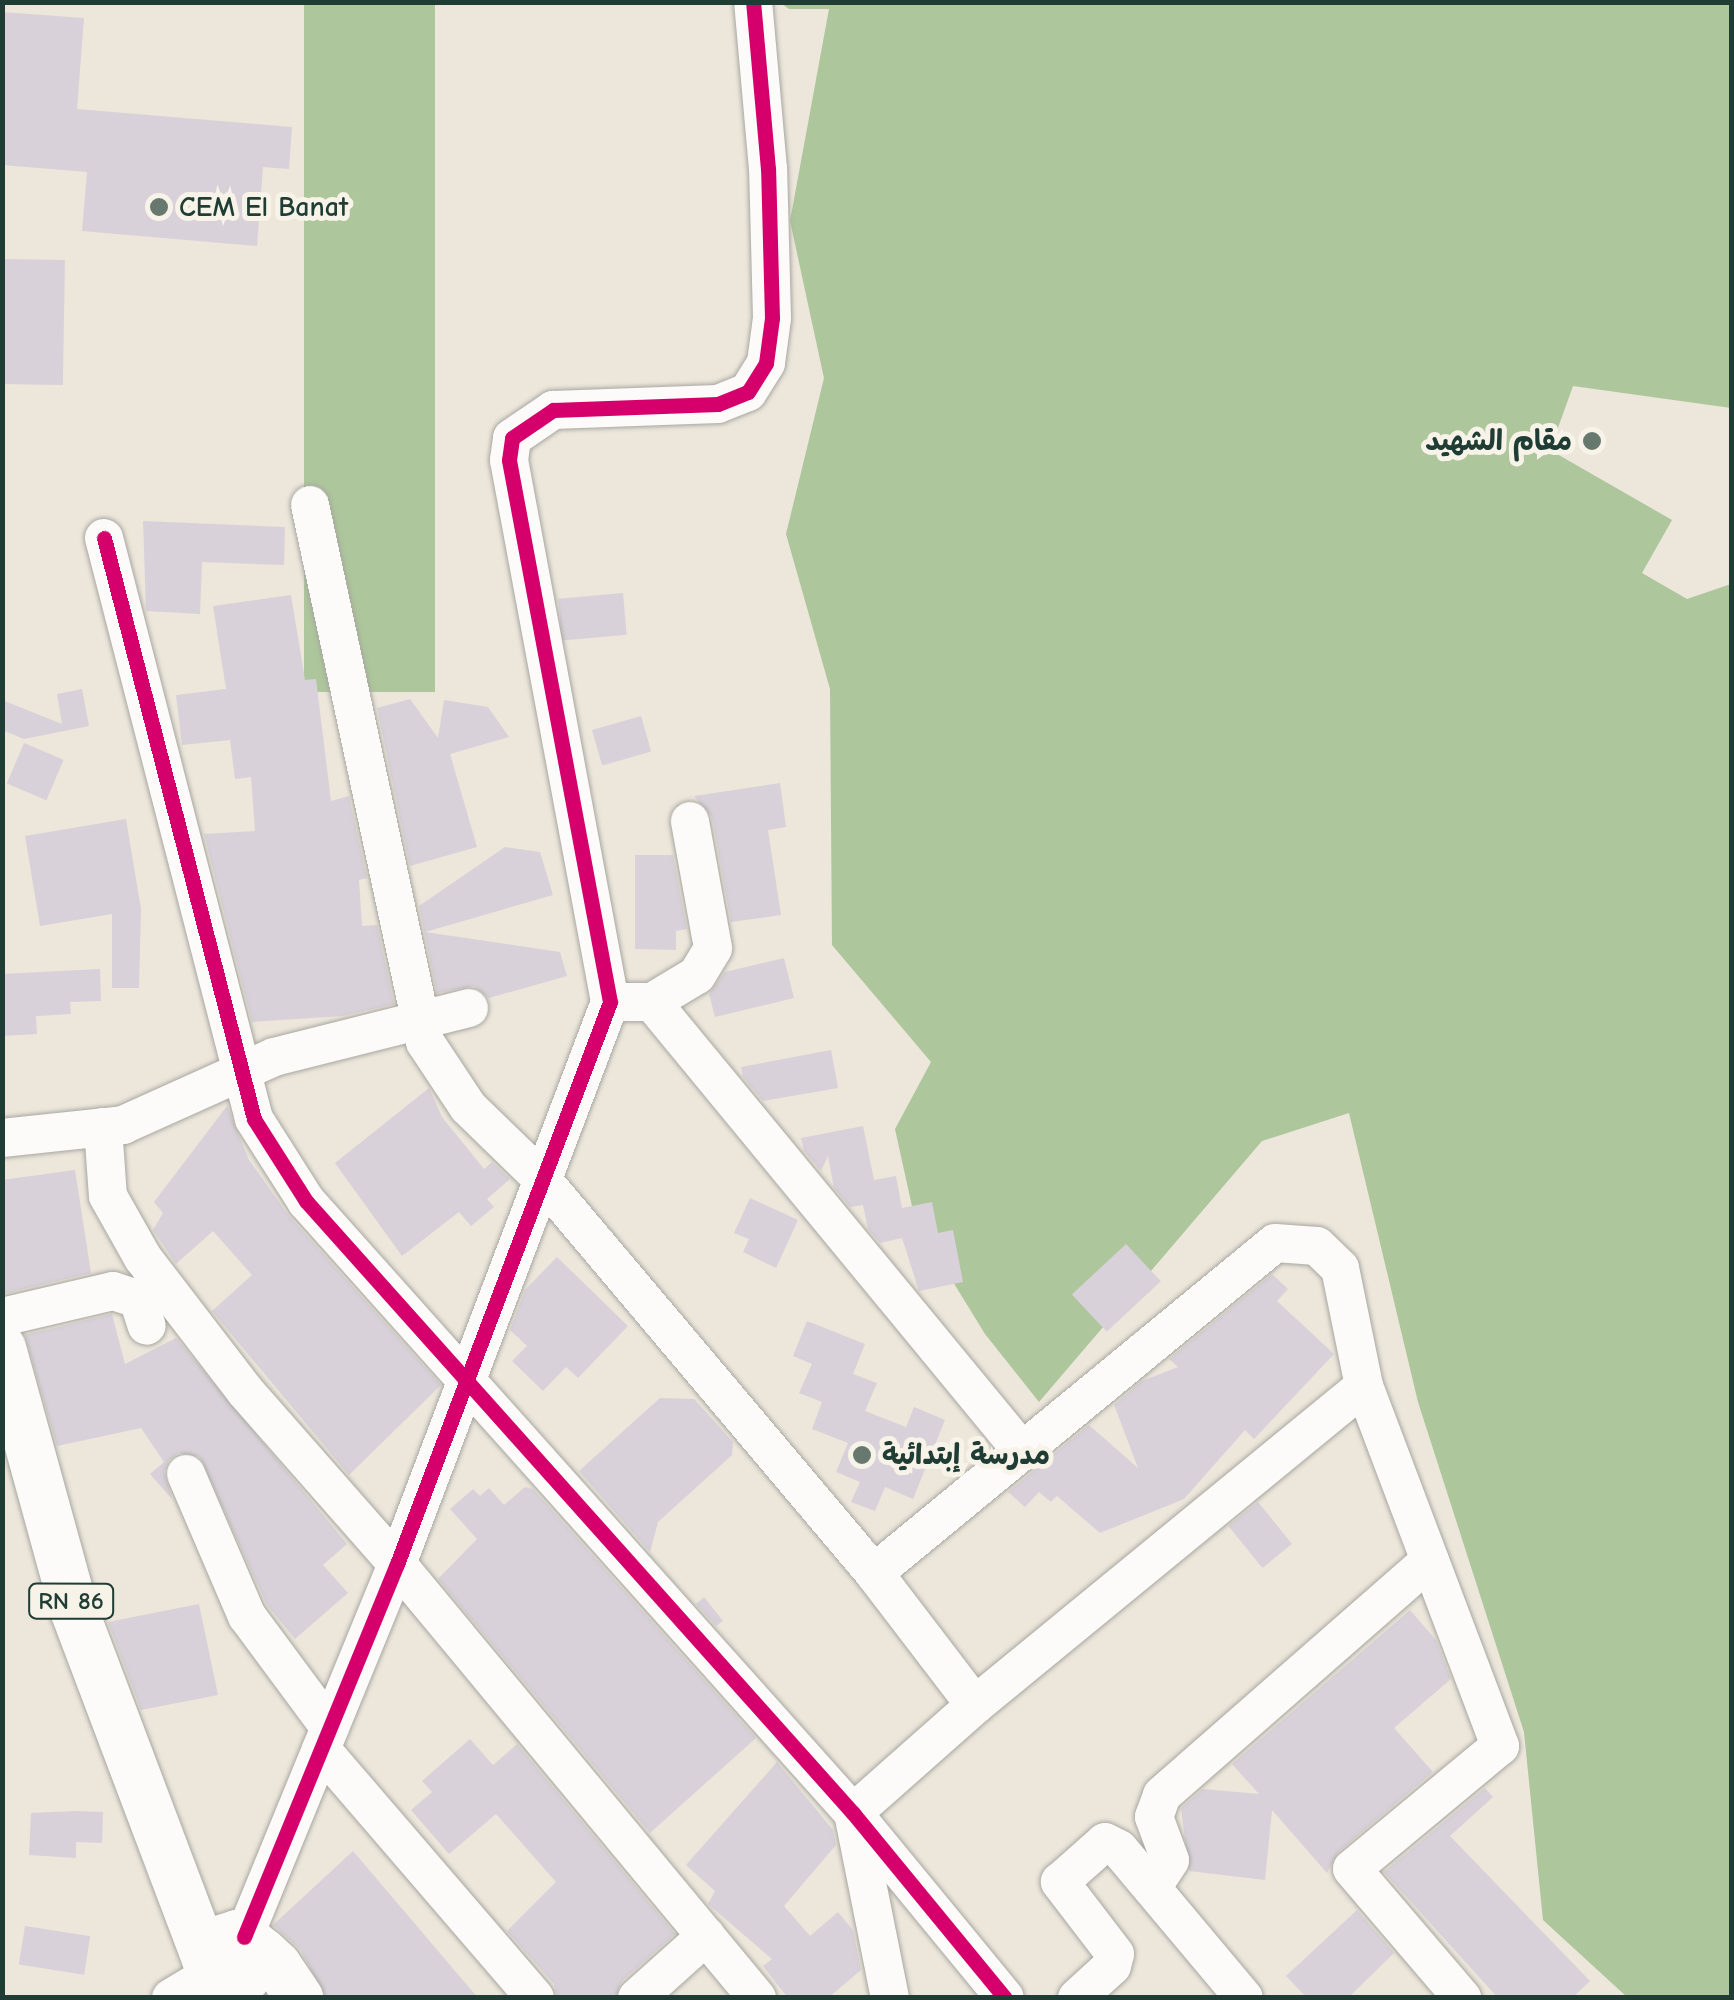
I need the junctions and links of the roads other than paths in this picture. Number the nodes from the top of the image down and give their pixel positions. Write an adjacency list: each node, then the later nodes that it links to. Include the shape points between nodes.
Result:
1 (753, 2): 5 (street, via 768,170 772,318 766,363 748,392 718,404 552,410 512,438 508,460)
2 (310, 506): 8 (street)
3 (104, 538): 9 (street)
4 (690, 821): 6 (street, via 713,948 697,975)
5 (610, 1002): 6 (street); 12 (street)
6 (652, 1002): 18 (street)
7 (470, 1008): 8 (street)
8 (416, 1021): 9 (street); 12 (street, via 468,1108)
9 (240, 1070): 10 (street); 16 (street, via 254,1119 306,1202)
10 (103, 1127): 11 (street); 21 (street, via 108,1196 143,1258 245,1391)
11 (2, 1138)
12 (540, 1176): 16 (street); 22 (street)
13 (2, 1317): 14 (street, via 129,1292 138,1298)
14 (146, 1326)
15 (2, 1348): 28 (main road, RN 86, via 53,1548 165,1845)
16 (468, 1377): 21 (street); 25 (street)
17 (1364, 1386): 18 (street, via 1340,1268 1318,1246 1275,1243); 20 (street); 23 (street)
18 (1022, 1452): 22 (street)
19 (186, 1474): 24 (street, via 247,1616)
20 (1430, 1560): 26 (street, via 1162,1795 1154,1817 1170,1860); 38 (street, via 1500,1746 1352,1869)
21 (397, 1564): 24 (street); 27 (street)
22 (874, 1573): 23 (street)
23 (975, 1705): 25 (street)
24 (326, 1738): 28 (street); 31 (street)
25 (853, 1814): 34 (street); 35 (street)
26 (1152, 1888): 36 (street, via 1110,1843 1095,1846 1064,1873 1063,1892 1116,1958); 37 (street)
27 (706, 1936): 32 (street); 33 (street)
28 (236, 1967): 29 (street); 30 (main road, RN 86, via 277,1965)
29 (171, 1998)
30 (299, 1998)
31 (536, 1998)
32 (637, 1998)
33 (757, 1998)
34 (890, 1998)
35 (1005, 1998)
36 (1076, 1998)
37 (1244, 1998)
38 (1462, 1998)

